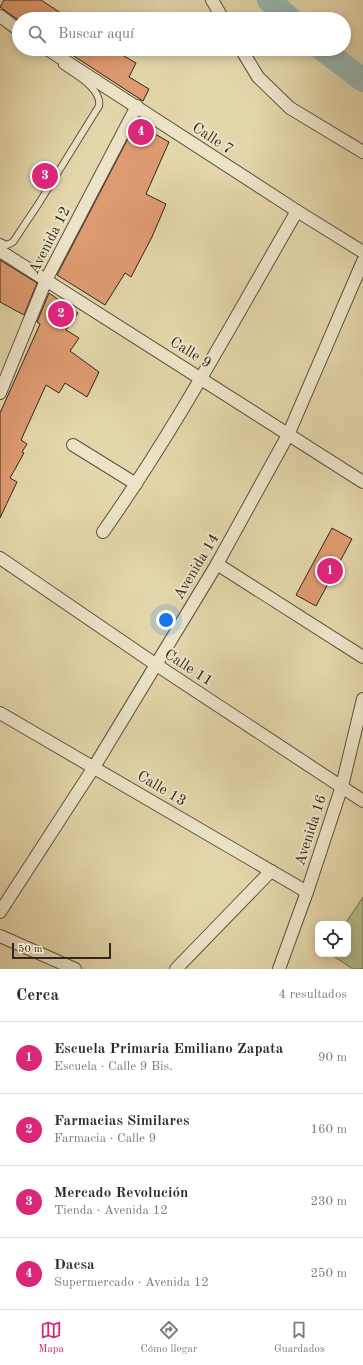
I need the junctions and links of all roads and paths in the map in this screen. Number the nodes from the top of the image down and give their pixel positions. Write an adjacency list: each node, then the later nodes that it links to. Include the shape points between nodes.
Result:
1 (212, 0): 2 (street)
2 (219, 12)
3 (0, 16): 4 (street)
4 (12, 25)
5 (51, 56): 11 (lane, via 90,86 98,98 99,106 13,242 7,245)
6 (58, 56): 8 (street, Calle 7)
7 (245, 56): 9 (street, via 258,76 290,108)
8 (137, 106): 10 (street, Calle 7); 15 (street, Avenida 12)
9 (363, 152)
10 (297, 211): 13 (street, Calle 7); 16 (street)
11 (0, 242)
12 (0, 251): 15 (street, Calle 9)
13 (363, 252)
14 (363, 261): 18 (street, Avenida 14)
15 (46, 280): 16 (street, Calle 9); 17 (street, Avenida 12)
16 (201, 378): 18 (street, Calle 9); 21 (street)
17 (0, 393)
18 (288, 435): 20 (street, Calle 9); 24 (street, Avenida 14)
19 (73, 445): 21 (street)
20 (363, 482)
21 (136, 484): 22 (street)
22 (103, 532)
23 (0, 558): 26 (street, Calle 11)
24 (217, 564): 25 (street); 26 (street, Avenida 14)
25 (363, 657)
26 (156, 664): 29 (street, Avenida 14); 30 (street, Calle 11)
27 (363, 699): 30 (street, Avenida 16)
28 (0, 713): 29 (street, Calle 13)
29 (94, 767): 32 (street, Calle 13); 34 (street, Avenida 14)
30 (342, 786): 31 (street, Calle 11); 33 (street, Avenida 16)
31 (363, 801)
32 (271, 871): 33 (street, Calle 13); 37 (street)
33 (307, 892): 38 (street, Avenida 16)
34 (0, 912)
35 (0, 936): 36 (street)
36 (75, 969)
37 (176, 969)
38 (279, 969)

